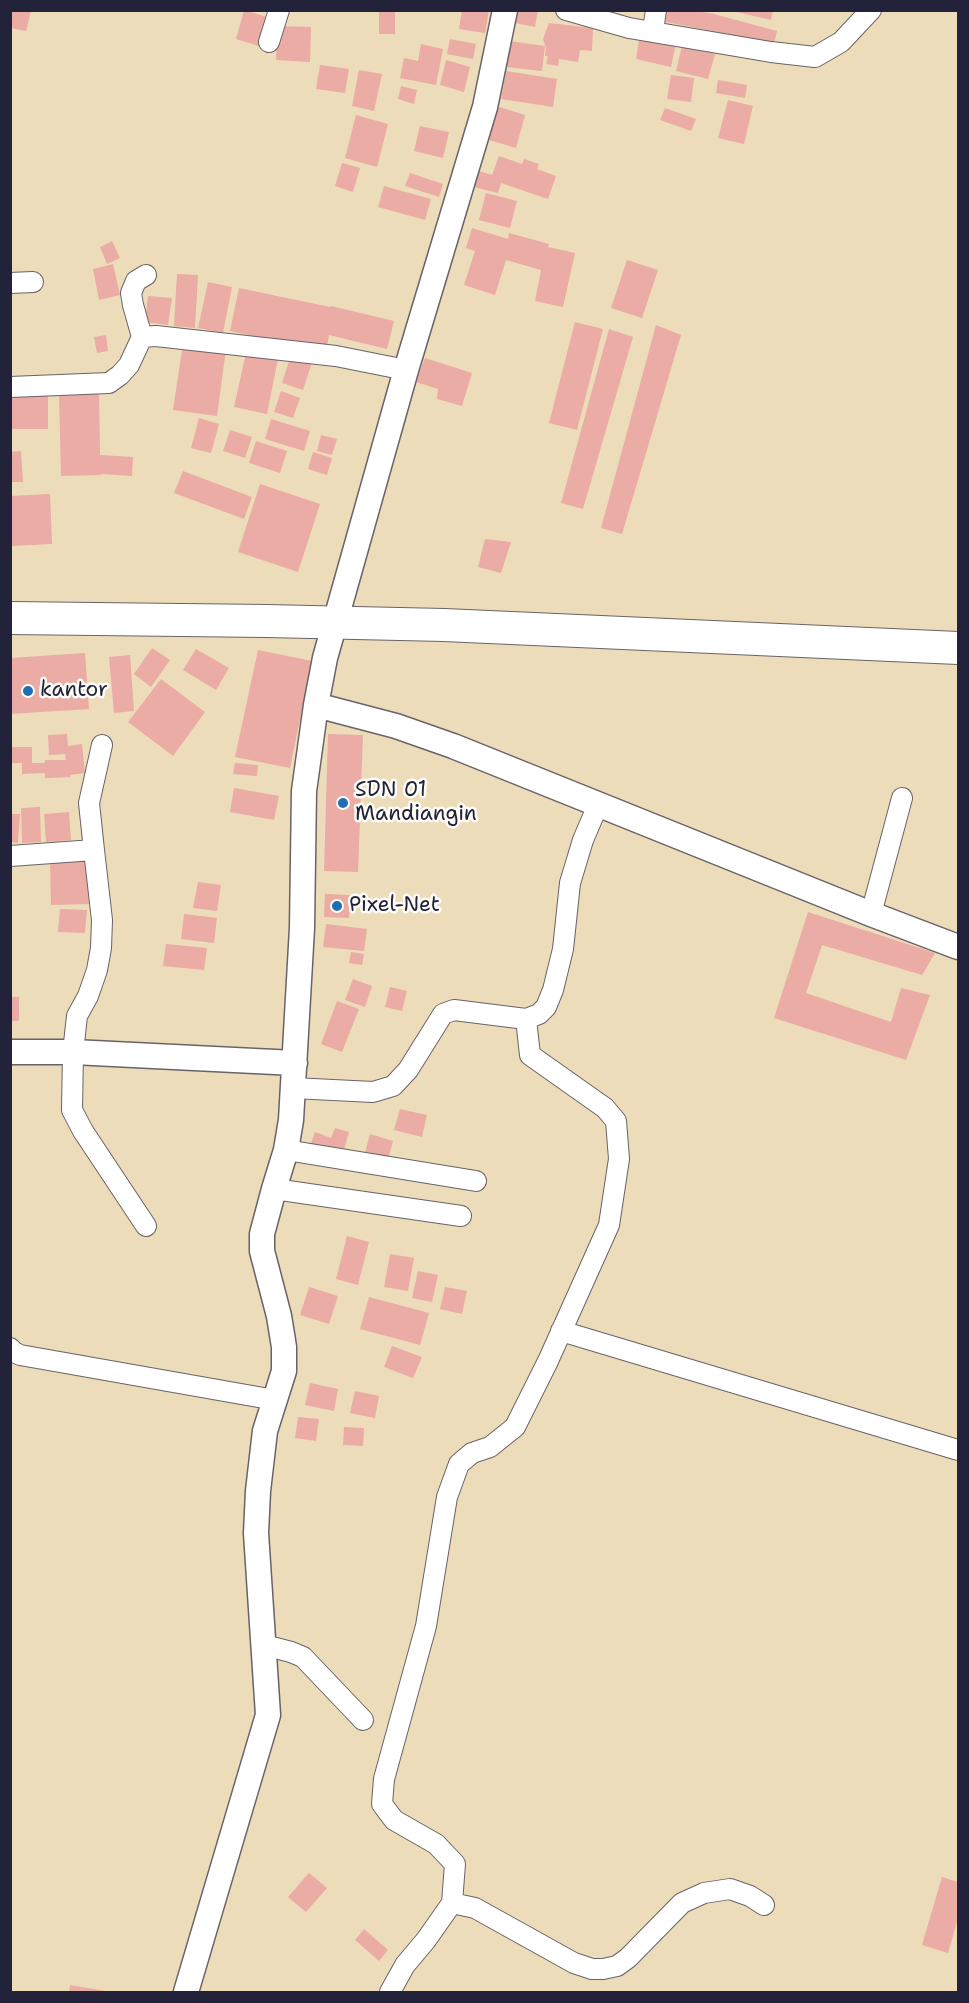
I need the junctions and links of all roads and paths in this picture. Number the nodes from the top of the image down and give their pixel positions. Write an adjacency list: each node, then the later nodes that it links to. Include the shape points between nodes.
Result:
1 (279, 10): 7 (street)
2 (505, 10): 12 (street, via 485,106)
3 (566, 10): 6 (street)
4 (656, 10): 6 (street)
5 (871, 10): 6 (street, via 841,42 815,57)
6 (653, 31)
7 (269, 42)
8 (146, 274): 11 (street, via 136,281 131,293)
9 (33, 282): 10 (street)
10 (10, 283)
11 (142, 337): 12 (street, via 336,356); 13 (street, via 129,364 109,383)
12 (406, 370): 15 (street)
13 (10, 387)
14 (10, 618): 15 (highway)
15 (336, 622): 16 (highway); 17 (street)
16 (958, 648)
17 (316, 705): 20 (street, via 396,726); 28 (street, via 304,791)
18 (102, 745): 21 (street, via 89,802)
19 (902, 798): 23 (street)
20 (598, 805): 23 (street); 25 (street, via 570,884 563,949 553,990 546,1007)
21 (93, 850): 22 (street); 27 (street, via 102,948 77,1017)
22 (10, 856)
23 (871, 914): 24 (street)
24 (958, 947)
25 (526, 1019): 29 (street, via 454,1010 443,1014 408,1070 393,1086 373,1092); 35 (street, via 530,1055 604,1108 616,1121 619,1159 609,1225)
26 (10, 1052): 27 (street)
27 (73, 1052): 28 (street); 34 (street, via 72,1110)
28 (295, 1063): 29 (street)
29 (293, 1088): 30 (street)
30 (286, 1150): 31 (street); 32 (street)
31 (476, 1181)
32 (274, 1189): 33 (street); 37 (street, via 262,1234 262,1251 284,1347 284,1371)
33 (461, 1216)
34 (146, 1226)
35 (561, 1331): 38 (street); 41 (street, via 515,1427 459,1464 447,1497 426,1626 384,1779 382,1804 394,1820 436,1844 455,1864)
36 (10, 1348): 37 (street, via 20,1355)
37 (275, 1400): 39 (street, via 265,1431 257,1522)
38 (958, 1450)
39 (264, 1645): 40 (street, via 303,1657); 43 (street, via 268,1715)
40 (363, 1720)
41 (452, 1902): 42 (street, via 475,1908 574,1963 592,1969 617,1966 682,1903 704,1893 730,1889); 44 (street)
42 (764, 1905)
43 (186, 1992)
44 (390, 1992)

